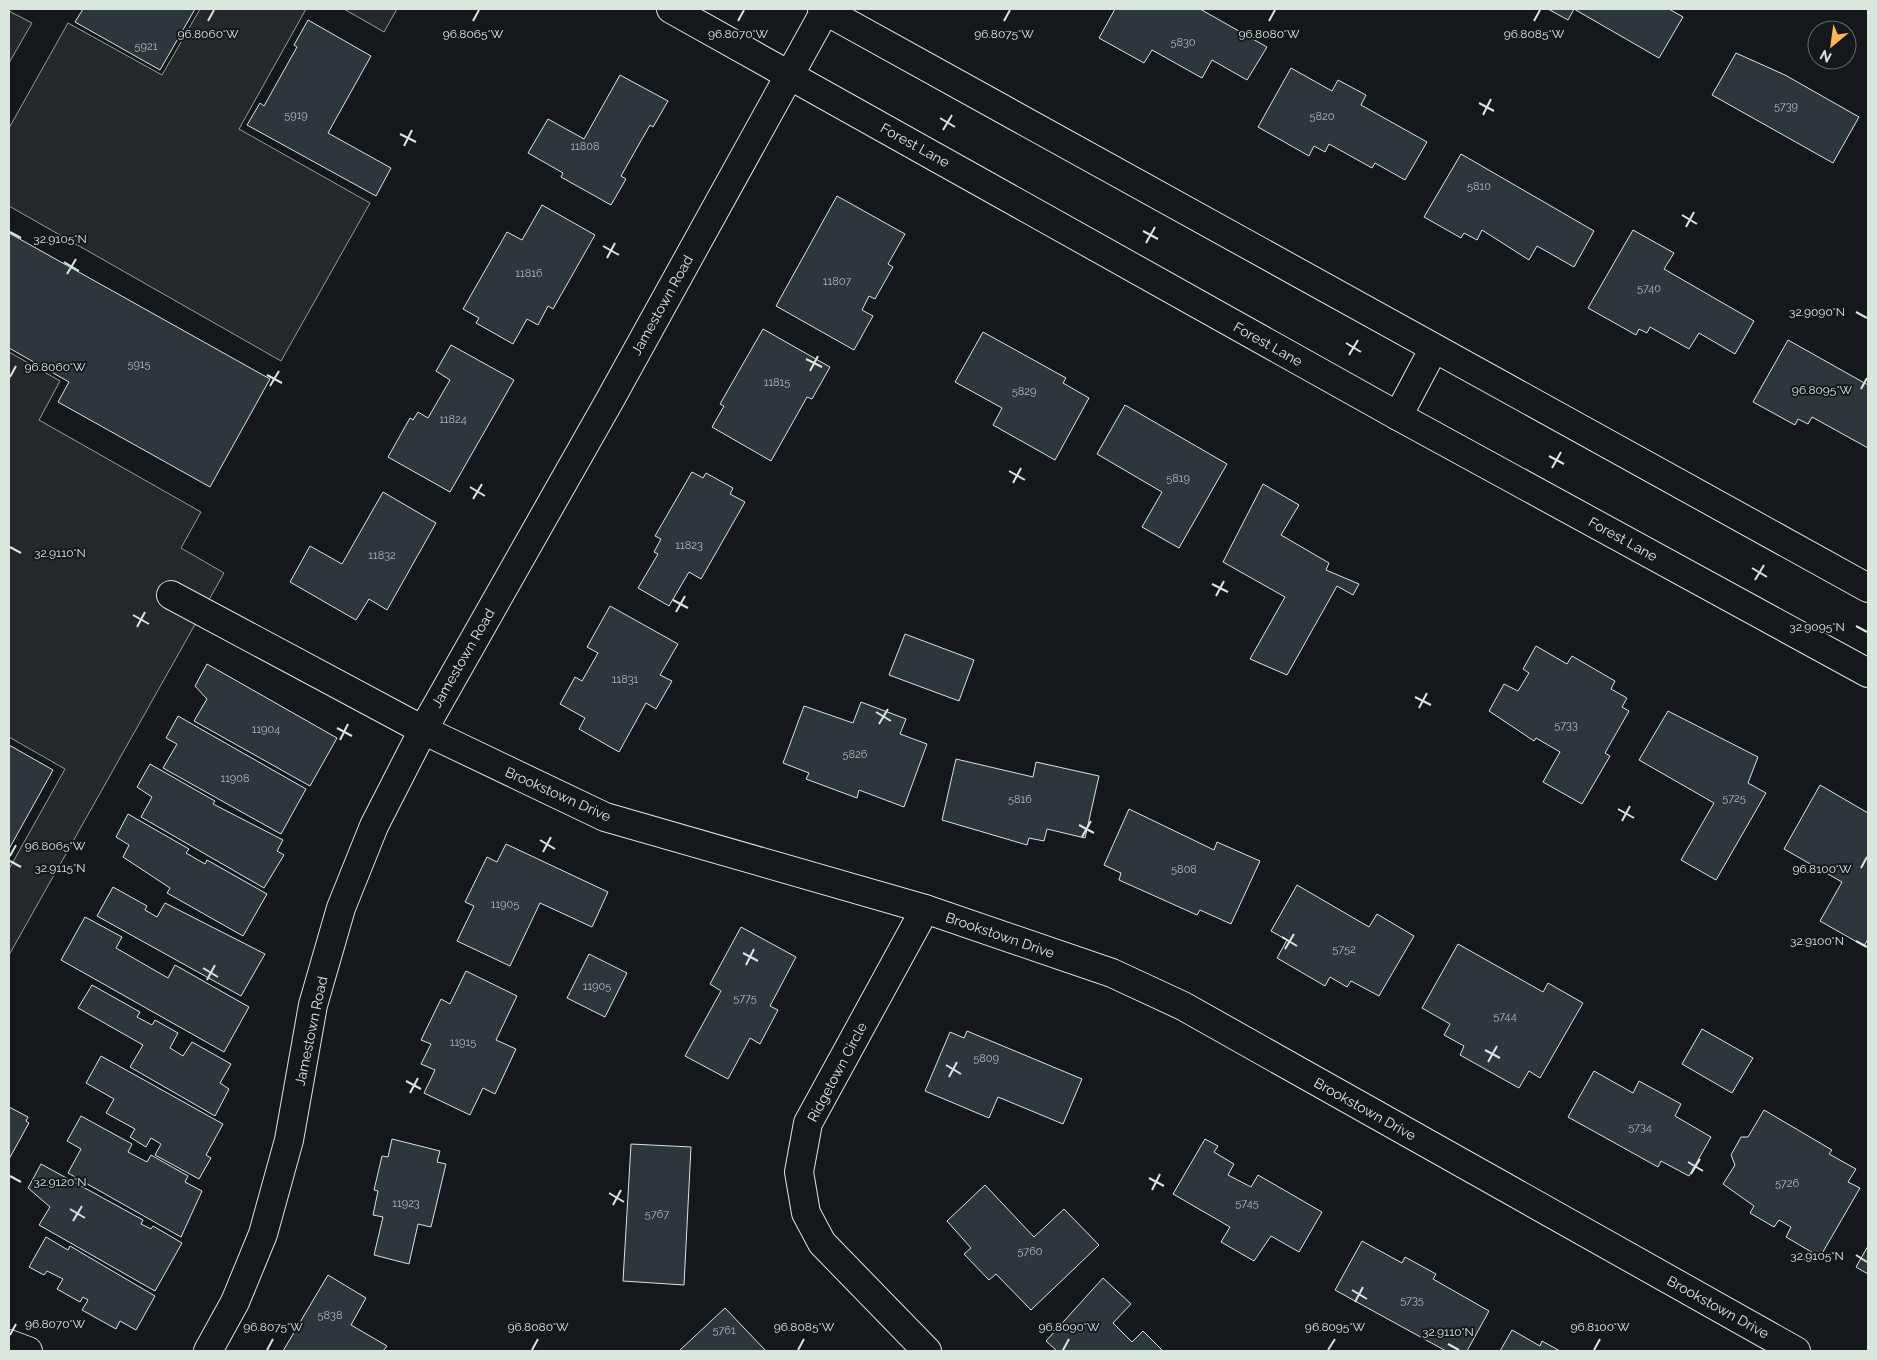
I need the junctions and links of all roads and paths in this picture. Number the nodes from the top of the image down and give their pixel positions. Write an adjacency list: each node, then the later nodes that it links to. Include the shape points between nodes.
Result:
1 (671, 9): 3 (street, Forest Lane)
2 (824, 9): 3 (street, Jamestown Road); 4 (street)
3 (789, 75): 5 (street, Forest Lane); 9 (street, Jamestown Road)
4 (1434, 348): 5 (street); 6 (street)
5 (1398, 416): 8 (street, Forest Lane)
6 (1868, 588)
7 (171, 595): 9 (street, Brookstown Drive)
8 (1868, 673)
9 (423, 730): 10 (street, Brookstown Drive, via 605,817); 13 (street, Jamestown Road, via 374,826 341,908 313,1005 289,1140 262,1234 235,1302)
10 (925, 909): 14 (street, Ridgetown Circle, via 808,1123 799,1172 806,1213 822,1243); 15 (street, Brookstown Drive, via 1112,973 1183,1006)
11 (9, 1344): 12 (street)
12 (28, 1351)
13 (208, 1351)
14 (927, 1351)
15 (1796, 1351)

